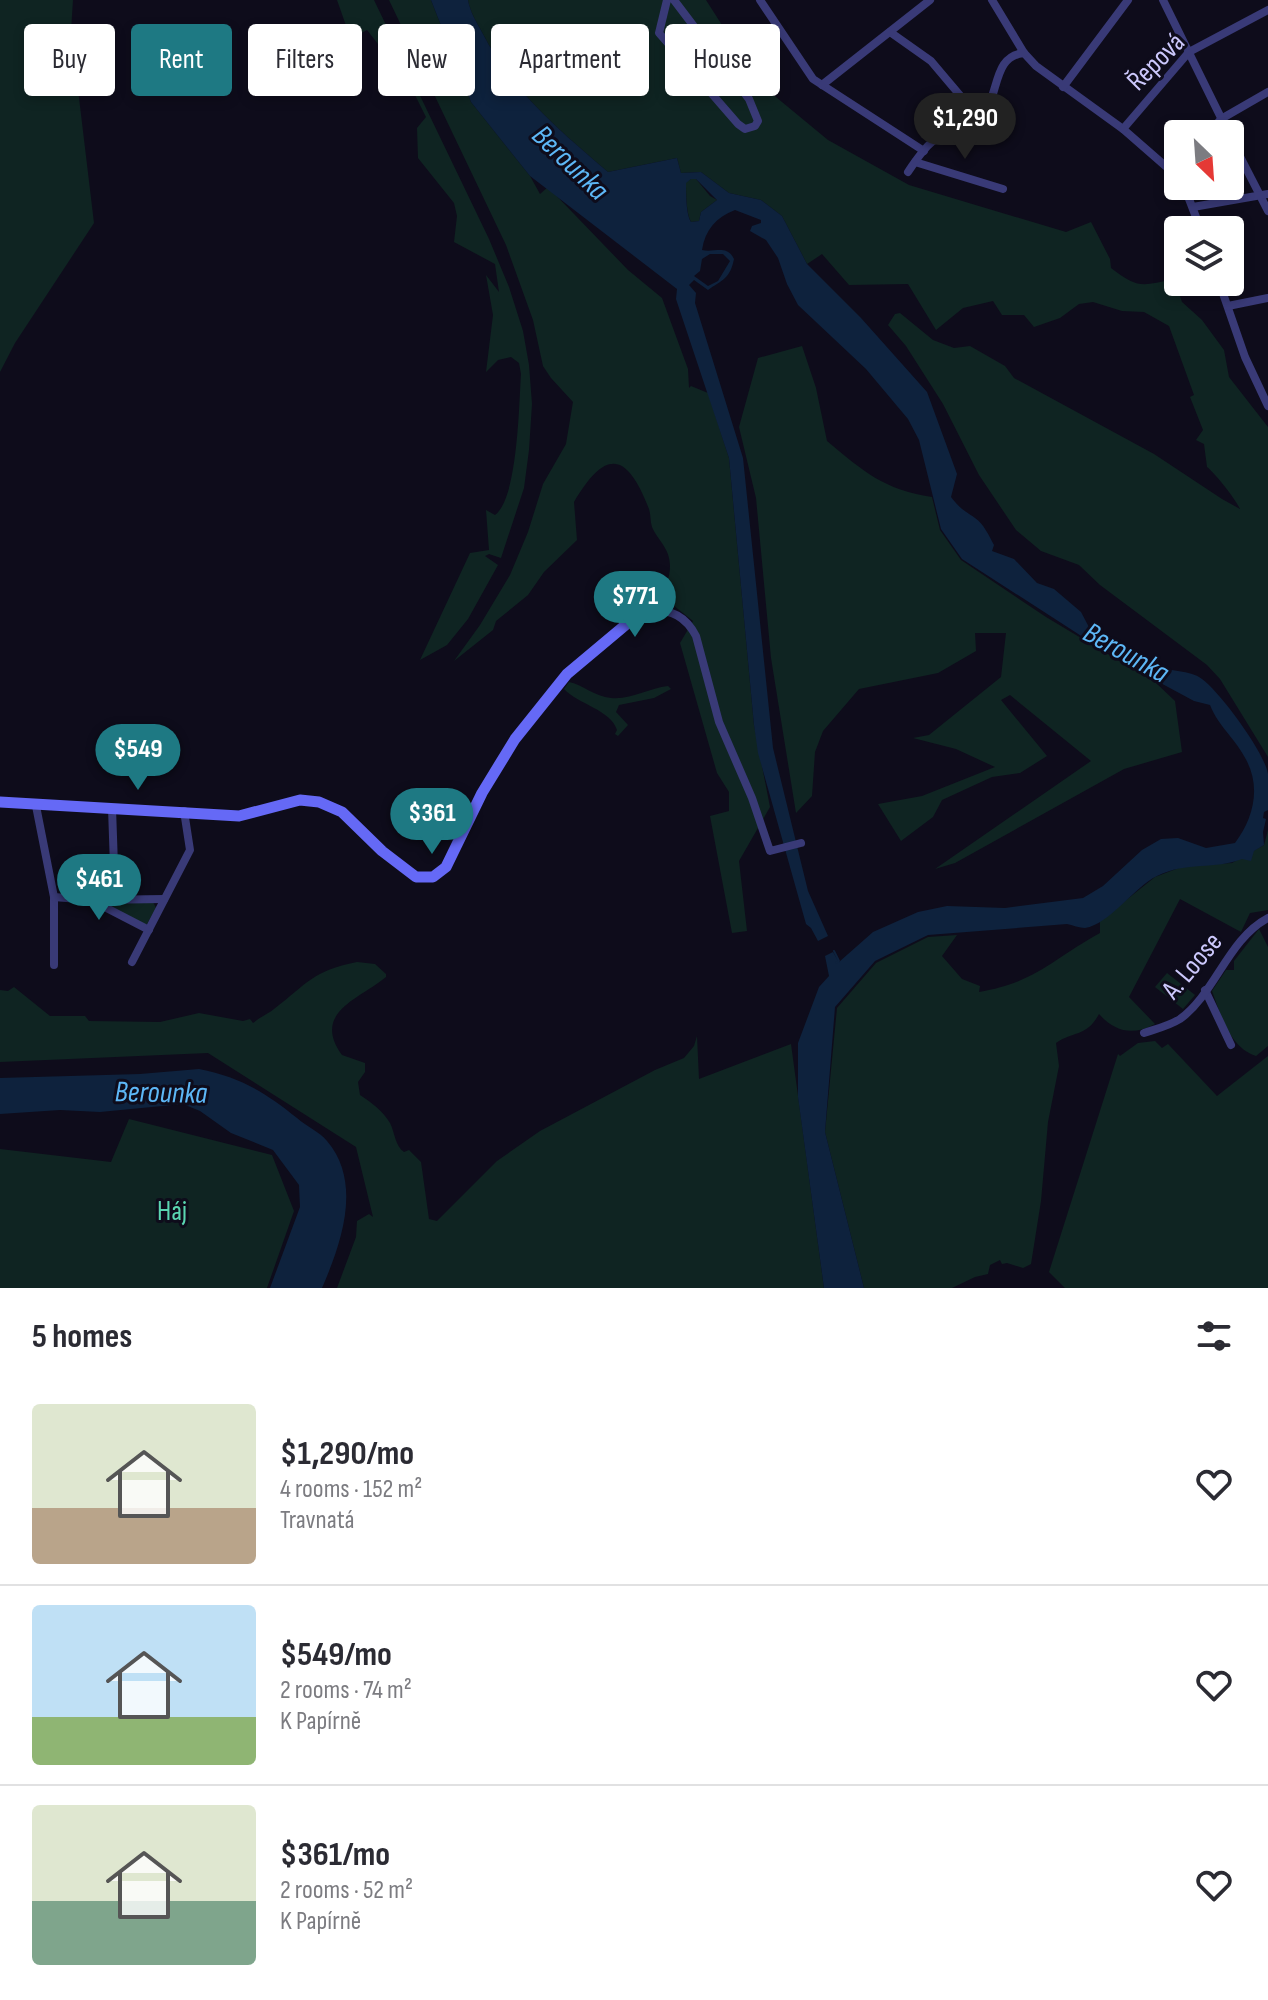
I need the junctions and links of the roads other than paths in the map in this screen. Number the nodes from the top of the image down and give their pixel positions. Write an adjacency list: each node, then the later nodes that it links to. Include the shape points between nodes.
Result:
1 (667, 0): 2 (street, via 659,33 738,124 745,129 755,126 757,114 749,99)
2 (674, 0)
3 (760, 0): 12 (street)
4 (930, 0): 9 (street)
5 (992, 0): 11 (street)
6 (1128, 0): 13 (street)
7 (1163, 0): 10 (street)
8 (1268, 10): 10 (street, Řepová)
9 (890, 32): 12 (street); 15 (street, via 931,61)
10 (1189, 52): 16 (street); 17 (street, Řepová)
11 (1024, 53): 13 (street); 15 (street, via 1004,60)
12 (822, 85): 18 (street)
13 (1063, 87): 17 (street)
14 (1268, 92): 16 (street)
15 (980, 119): 18 (street, via 933,140)
16 (1221, 119)
17 (1123, 129): 21 (street)
18 (924, 151): 20 (street)
19 (1244, 160): 24 (street)
20 (915, 162): 22 (street); 23 (street)
21 (1164, 163)
22 (908, 172)
23 (1003, 189)
24 (1264, 194): 26 (street); 27 (street)
25 (1190, 200): 26 (street)
26 (1193, 207): 28 (street)
27 (1268, 211)
28 (1196, 216)
29 (1224, 296): 31 (street)
30 (1268, 298): 31 (street)
31 (1228, 306): 32 (street)
32 (1268, 406)
33 (650, 611): 37 (street, via 635,617 567,674 515,739 446,867 433,877 416,877 342,812 319,802 300,800 239,816); 38 (street, via 678,615 691,626 727,742 770,851)
34 (0, 802): 35 (street)
35 (36, 806): 36 (street); 39 (street)
36 (112, 808): 37 (street); 40 (street, via 114,866 120,882)
37 (184, 811): 41 (street, via 190,850)
38 (801, 843)
39 (54, 897): 42 (street); 46 (street)
40 (111, 898): 41 (street); 42 (street)
41 (164, 899): 44 (street)
42 (91, 900): 44 (street)
43 (1268, 918): 47 (street, A. Loose, via 1245,937)
44 (149, 930): 45 (street)
45 (132, 962)
46 (54, 965)
47 (1205, 990): 48 (street, A. Loose, via 1180,1018); 49 (street)
48 (1144, 1033)
49 (1231, 1045)

